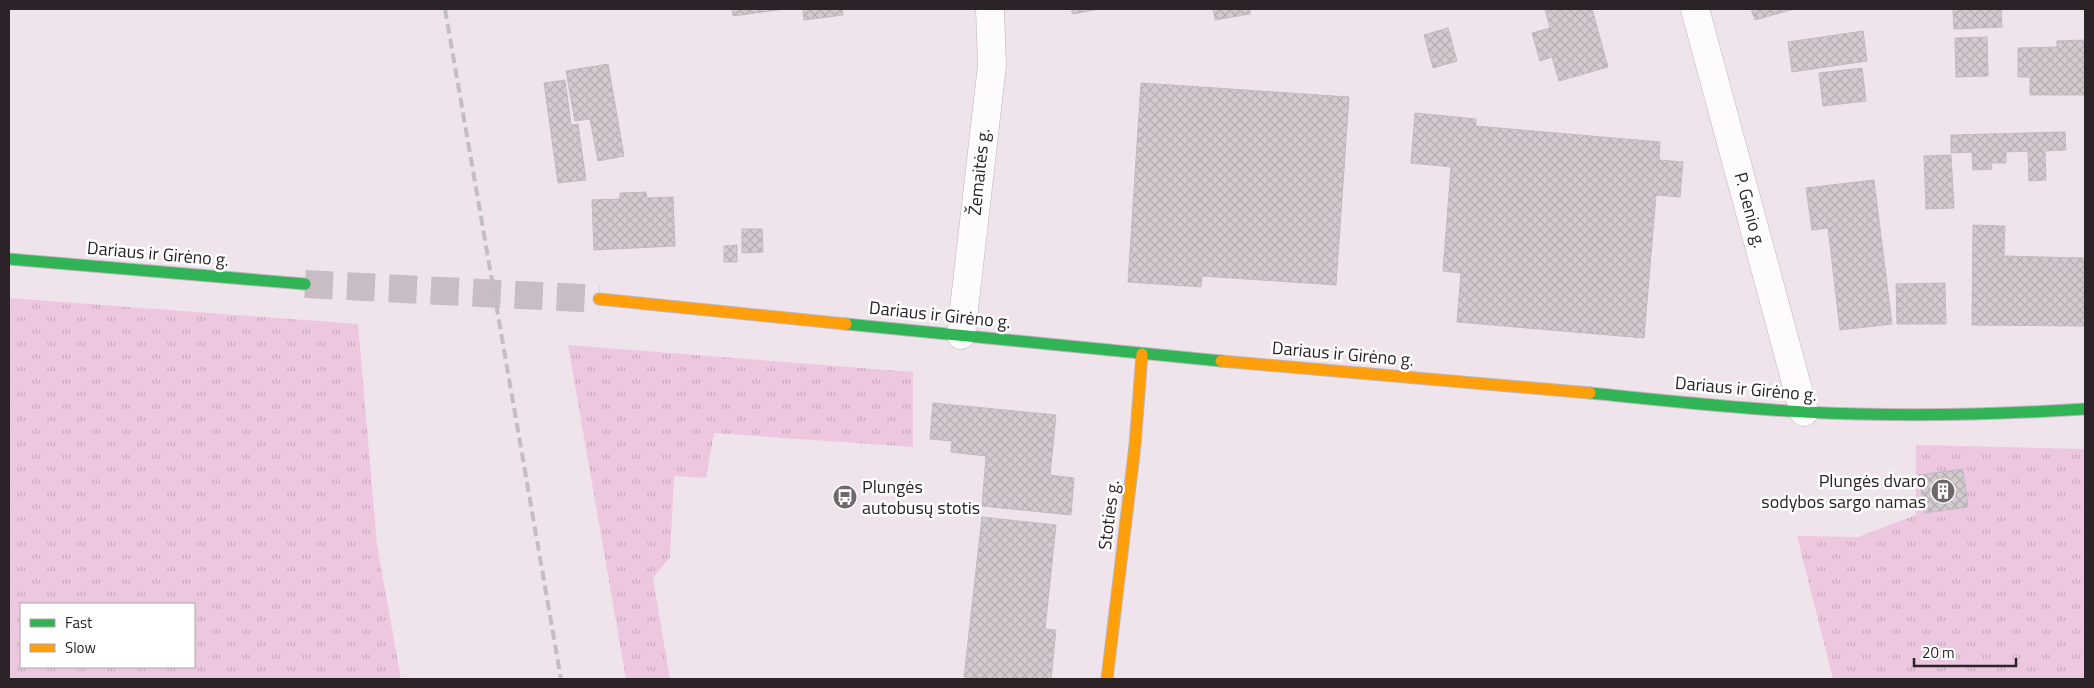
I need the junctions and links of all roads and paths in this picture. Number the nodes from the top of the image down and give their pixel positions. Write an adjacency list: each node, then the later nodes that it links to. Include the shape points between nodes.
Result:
1 (990, 9): 6 (street, Žemaitės g., via 992,65)
2 (1695, 9): 9 (street, P. Genio g.)
3 (9, 259): 4 (main road, Dariaus ir Girėno g.)
4 (305, 284)
5 (599, 299): 6 (main road, Dariaus ir Girėno g.)
6 (961, 335): 7 (main road, Dariaus ir Girėno g.)
7 (1142, 354): 9 (main road, Dariaus ir Girėno g.); 10 (main road, Stoties g., via 1135,445)
8 (2085, 409): 9 (main road, Dariaus ir Girėno g., via 1929,416)
9 (1804, 412)
10 (1107, 679)

